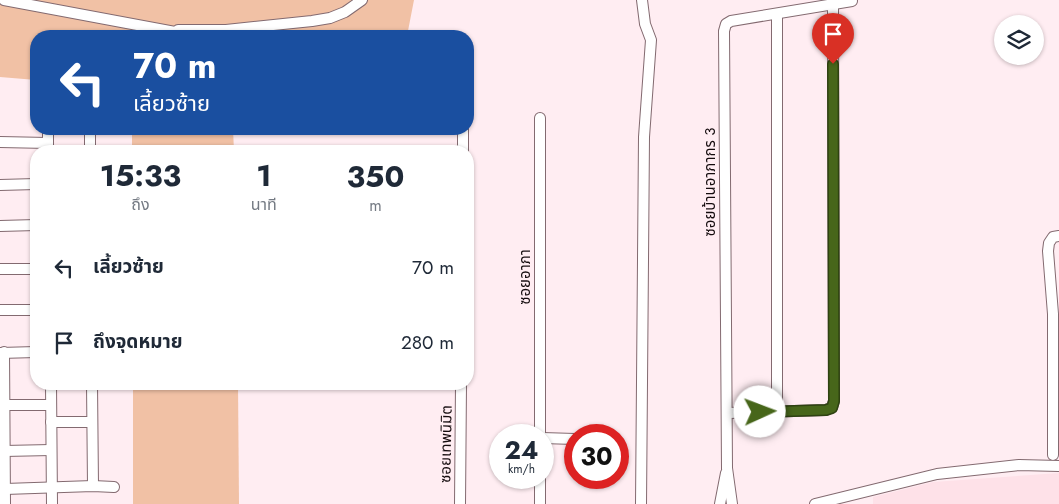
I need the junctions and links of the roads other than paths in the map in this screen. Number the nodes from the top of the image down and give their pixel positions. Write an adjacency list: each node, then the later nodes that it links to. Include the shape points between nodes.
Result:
1 (4, 0): 7 (street)
2 (362, 0): 8 (street, via 345,12 321,20)
3 (642, 0): 47 (street, via 651,40 644,137)
4 (852, 1): 5 (street, ซอยบ้านอาภากร 3)
5 (833, 4): 6 (street, ซอยบ้านอาภากร 3); 29 (street, via 834,401 832,408 826,410)
6 (777, 14): 29 (street); 30 (street, ซอยบ้านอาภากร 3, via 731,21 724,31)
7 (160, 30)
8 (226, 30)
9 (540, 118): 33 (street, ซอยอาภา)
10 (0, 142): 11 (street)
11 (30, 145)
12 (30, 184): 13 (street)
13 (0, 185)
14 (30, 225): 15 (street)
15 (0, 226)
16 (1059, 236): 19 (street, via 1049,243)
17 (0, 269): 18 (street)
18 (30, 269)
19 (1054, 272): 36 (street)
20 (0, 310): 21 (street)
21 (30, 310)
22 (2, 352): 23 (street); 27 (street)
23 (30, 352)
24 (51, 390): 28 (street)
25 (92, 390): 32 (street)
26 (462, 390): 45 (street, ซอยเทพนิมิต)
27 (4, 405): 28 (street); 34 (street)
28 (51, 405): 31 (street)
29 (777, 412): 30 (street)
30 (727, 413): 37 (street, ซอยบ้านอาภากร 3)
31 (52, 422): 32 (street); 35 (street)
32 (92, 422): 38 (street)
33 (540, 424)
34 (4, 450): 35 (street); 41 (street)
35 (51, 450): 39 (street)
36 (1056, 460): 50 (street, via 937,474)
37 (727, 468): 48 (street, ซอยบ้านอาภากร 3); 49 (street, ซอยบ้านอาภากร 3)
38 (93, 486): 39 (street); 40 (street)
39 (51, 487): 41 (street); 44 (street)
40 (114, 487)
41 (5, 489): 43 (street)
42 (540, 489): 46 (street)
43 (5, 504)
44 (52, 504)
45 (460, 504)
46 (540, 504)
47 (641, 504)
48 (720, 504)
49 (732, 504)
50 (815, 504)

